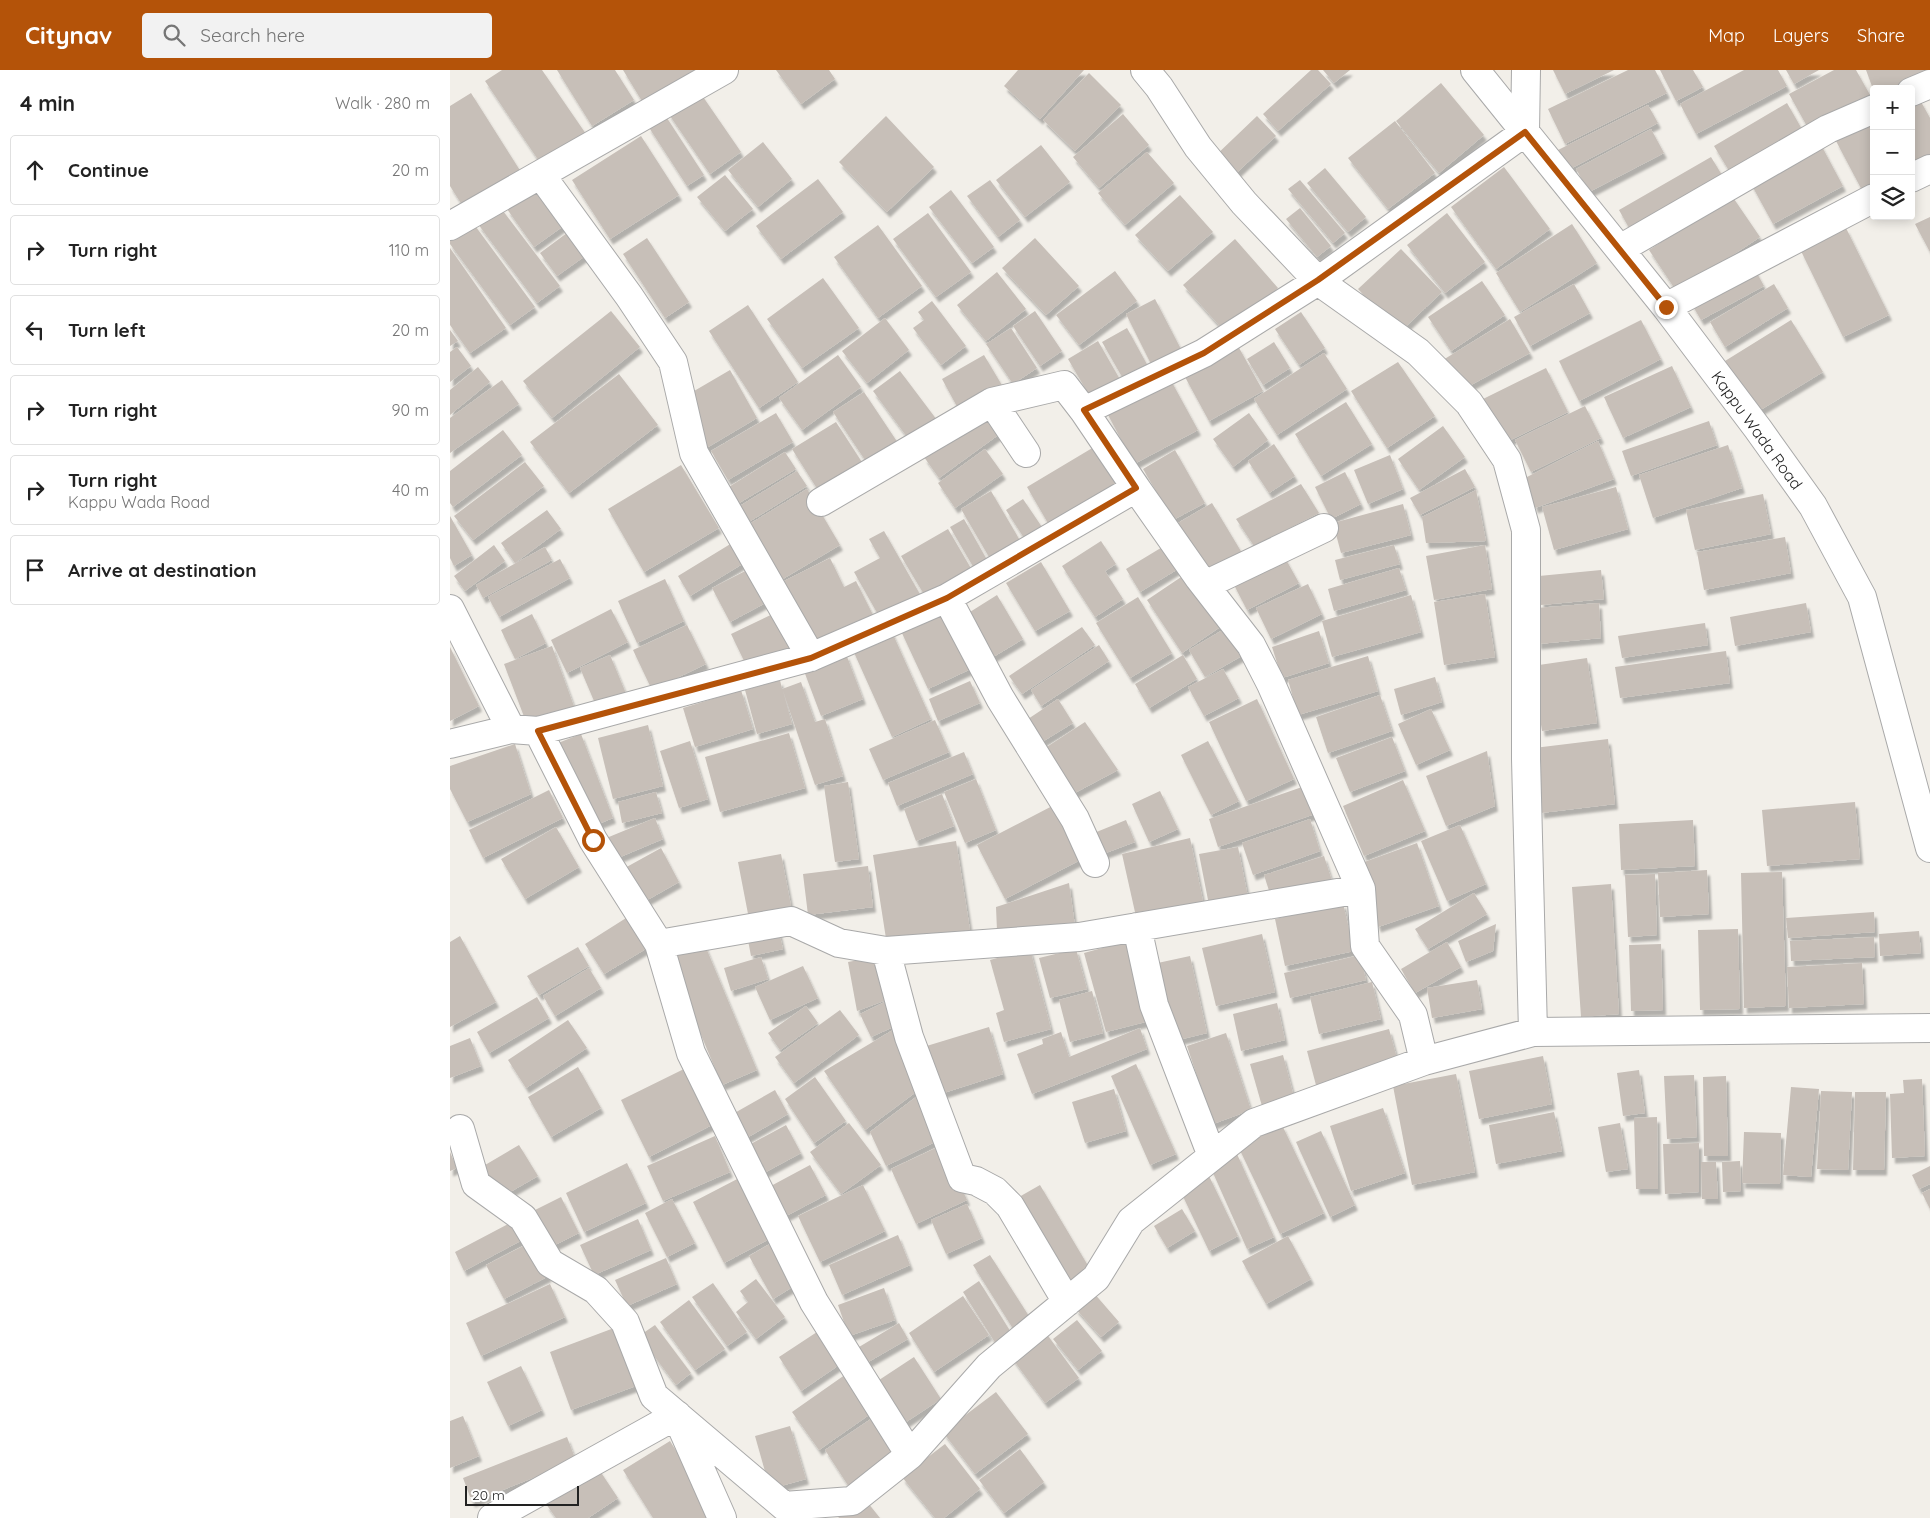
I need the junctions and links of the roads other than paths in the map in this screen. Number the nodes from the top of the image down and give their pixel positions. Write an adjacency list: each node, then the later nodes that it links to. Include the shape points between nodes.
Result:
1 (724, 70): 10 (street)
2 (1145, 70): 15 (street, via 1198,147 1244,203)
3 (1475, 70): 8 (street, Kappu Wada Road)
4 (1526, 70): 8 (street)
5 (1930, 84): 6 (street)
6 (1915, 90)
7 (1870, 111): 14 (street, via 1828,129)
8 (1525, 132): 14 (street, Kappu Wada Road); 15 (street)
9 (1930, 169): 11 (street)
10 (541, 175): 13 (street); 26 (street, via 673,362 694,453)
11 (1915, 176)
12 (1870, 200): 16 (street)
13 (450, 226)
14 (1620, 250): 16 (street, Kappu Wada Road)
15 (1318, 280): 18 (street, via 1204,353); 37 (street, via 1418,352 1468,403 1507,460 1526,530 1526,759)
16 (1666, 307): 30 (street, Kappu Wada Road, via 1812,506 1862,597)
17 (992, 402): 18 (street, via 1064,385); 19 (street); 21 (street)
18 (1084, 410): 20 (street)
19 (1026, 453)
20 (1136, 488): 23 (street); 24 (street)
21 (821, 502)
22 (1324, 528): 23 (street)
23 (1205, 585): 32 (street, via 1251,645 1271,684)
24 (947, 598): 26 (street); 31 (street, via 1000,698 1076,819)
25 (450, 609): 27 (street)
26 (811, 658): 28 (street)
27 (511, 729): 28 (street); 29 (street)
28 (538, 731): 34 (street, via 593,840)
29 (450, 744)
30 (1930, 848)
31 (1095, 863)
32 (1360, 889): 33 (street); 38 (street, via 1365,946 1413,1015)
33 (1137, 928): 35 (street, via 1079,937); 40 (street, via 1154,1005)
34 (659, 944): 35 (street, via 791,921 839,943); 43 (street, via 691,1053 814,1302)
35 (886, 951): 41 (street, via 909,1037 962,1178 995,1191 1010,1206)
36 (1930, 1028): 37 (street)
37 (1533, 1032): 38 (street)
38 (1424, 1061): 40 (street, via 1254,1123)
39 (460, 1129): 42 (street, via 476,1184 523,1218 550,1263 596,1290 625,1322 654,1396)
40 (1212, 1156): 41 (street, via 1131,1221 1096,1278)
41 (1067, 1302): 43 (street, via 989,1366)
42 (677, 1415): 43 (street, via 784,1506 852,1501); 44 (street); 45 (street)
43 (910, 1456)
44 (492, 1518)
45 (722, 1518)

